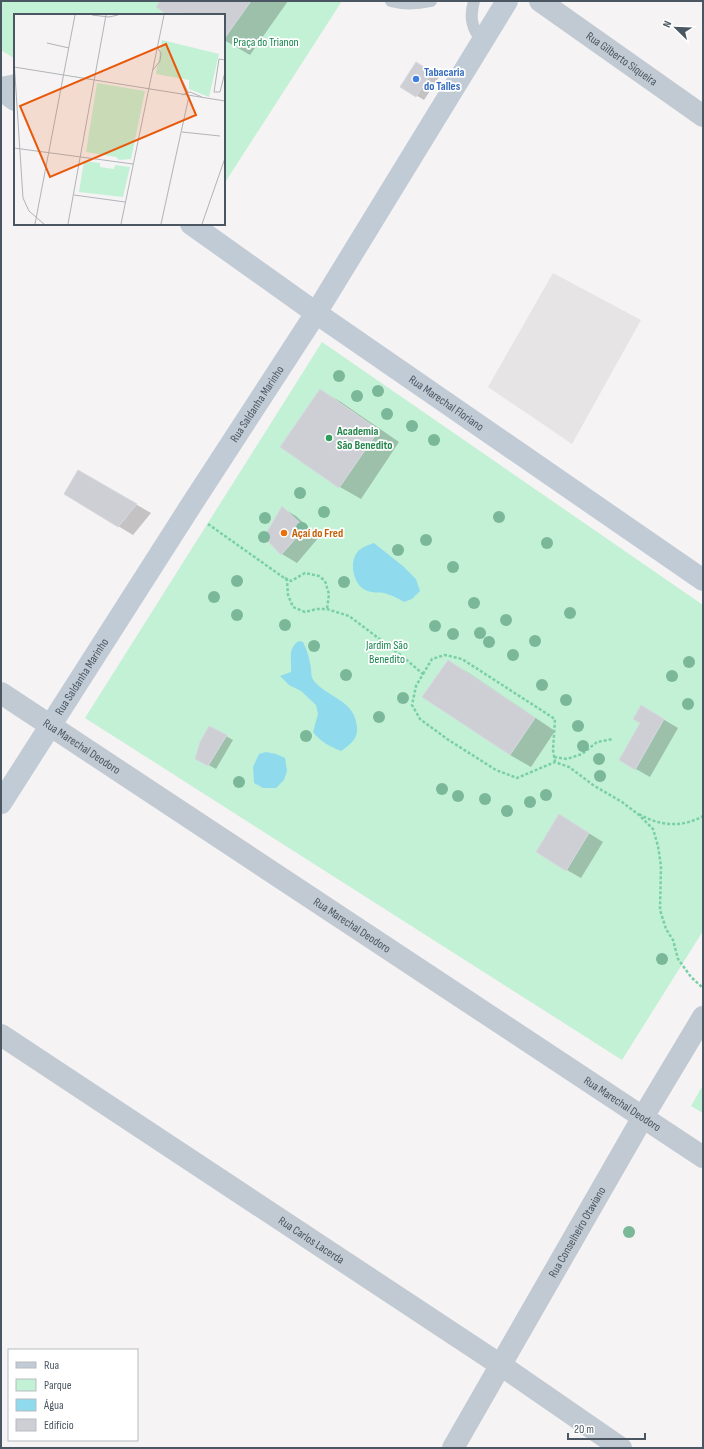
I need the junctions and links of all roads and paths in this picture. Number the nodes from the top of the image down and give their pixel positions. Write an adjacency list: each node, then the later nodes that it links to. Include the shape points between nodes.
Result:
1 (391, 1): 2 (lane, via 416,4)
2 (431, 1)
3 (474, 1): 6 (lane, via 472,21 475,32)
4 (507, 1): 6 (main road, Rua Saldanha Marinho)
5 (540, 1): 11 (street, Rua Gilberto Siqueira)
6 (483, 42): 13 (main road, Rua Saldanha Marinho)
7 (14, 80): 8 (lane)
8 (1, 83)
9 (1, 90): 10 (main road)
10 (14, 99)
11 (703, 116)
12 (192, 225): 13 (main road, Rua Marechal Floriano)
13 (316, 313): 14 (main road, Rua Saldanha Marinho); 16 (main road, Rua Marechal Floriano)
14 (188, 510): 15 (path); 20 (main road, Rua Saldanha Marinho)
15 (283, 577): 17 (path, via 293,607 305,612); 17 (path, via 291,581 305,574 319,576 325,581 330,594)
16 (703, 580)
17 (327, 608): 18 (path, via 348,616)
18 (423, 674): 22 (path, via 432,659 445,655 462,659 555,719); 23 (path, via 416,686 412,704 420,719 447,739 496,770 517,778)
19 (1, 693): 20 (street, Rua Marechal Deodoro)
20 (50, 725): 24 (main road, Rua Saldanha Marinho); 30 (street, Rua Marechal Deodoro)
21 (613, 739): 22 (path, via 597,742 582,754 567,759)
22 (554, 756): 23 (path)
23 (555, 762): 25 (path, via 569,767)
24 (1, 803)
25 (630, 808): 26 (path, via 648,819 663,824 681,824); 27 (path, via 653,829 661,866 660,910 664,923 673,940 678,959 690,977)
26 (703, 816)
27 (703, 988)
28 (703, 1017): 30 (street, Rua Conselheiro Otaviano)
29 (1, 1035): 32 (street, Rua Carlos Lacerda)
30 (643, 1117): 31 (street, Rua Marechal Deodoro); 32 (street, Rua Conselheiro Otaviano)
31 (703, 1157)
32 (502, 1366): 33 (street, Rua Conselheiro Otaviano); 34 (street, Rua Carlos Lacerda)
33 (453, 1448)
34 (621, 1448)

